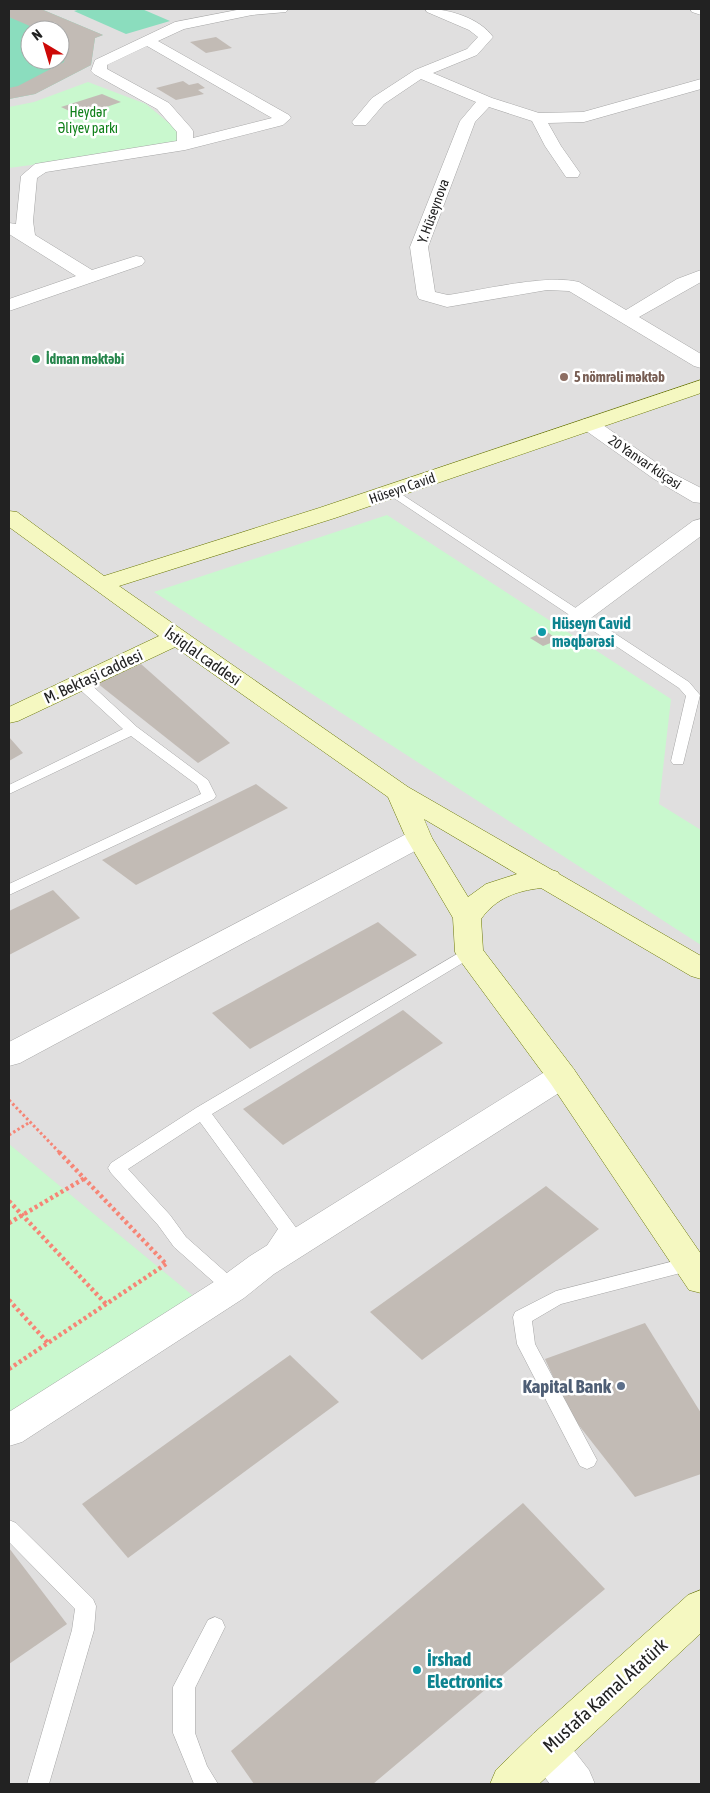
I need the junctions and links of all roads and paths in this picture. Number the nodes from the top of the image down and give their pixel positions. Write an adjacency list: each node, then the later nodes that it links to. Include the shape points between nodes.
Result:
1 (282, 9): 5 (street, via 252,11 180,25)
2 (432, 9): 6 (street, via 486,37 472,52)
3 (696, 9): 4 (street)
4 (701, 11)
5 (148, 41): 11 (street, via 100,63 99,71 162,106 185,130); 11 (street, via 283,118)
6 (420, 73): 8 (street); 10 (street, via 378,101)
7 (701, 84): 9 (street, via 584,117)
8 (486, 101): 9 (street); 19 (street, Y. Hüseynova, via 468,121 419,247 426,295 447,301 560,284 573,286)
9 (538, 118): 12 (street)
10 (360, 122)
11 (185, 146): 14 (street, via 41,168 29,176 24,220)
12 (572, 173)
13 (9, 226): 14 (street)
14 (26, 237): 17 (street)
15 (136, 262): 17 (street)
16 (701, 275): 19 (street)
17 (91, 277): 18 (street)
18 (9, 306)
19 (627, 317): 20 (street, Y. Hüseynova)
20 (701, 362)
21 (701, 386): 22 (main road, Hüseyn Cavid)
22 (589, 424): 23 (main road, Hüseyn Cavid); 24 (street, 20 Yanvar küçəsi, via 661,475)
23 (392, 492): 27 (main road, Hüseyn Cavid); 28 (lane)
24 (701, 498)
25 (10, 520): 27 (main road, İstiqlal caddesi)
26 (701, 526): 28 (street)
27 (101, 584): 29 (main road, İstiqlal caddesi)
28 (579, 616): 33 (lane, via 684,685 693,695)
29 (176, 637): 30 (main road, M. Bektaşi caddesi); 35 (main road, İstiqlal caddesi)
30 (80, 682): 31 (main road, M. Bektaşi caddesi); 32 (lane)
31 (9, 716)
32 (132, 730): 34 (lane); 38 (lane, via 203,783 209,796)
33 (678, 761)
34 (9, 790)
35 (399, 793): 36 (main road); 37 (main road, İstiqlal caddesi)
36 (420, 838): 39 (main road); 42 (street)
37 (548, 878): 39 (main road, via 499,889 481,900); 41 (main road, İstiqlal caddesi)
38 (9, 890)
39 (467, 918): 40 (main road)
40 (469, 952): 43 (main road); 45 (lane)
41 (701, 968)
42 (9, 1056)
43 (562, 1076): 54 (street); 55 (main road)
44 (9, 1100): 46 (path)
45 (202, 1112): 52 (lane, via 116,1168); 54 (lane, via 288,1228)
46 (30, 1122): 47 (path); 48 (path)
47 (9, 1135)
48 (85, 1178): 50 (path); 53 (path)
49 (9, 1201): 50 (path)
50 (22, 1215): 51 (path); 58 (path)
51 (9, 1223)
52 (180, 1242): 53 (path); 56 (lane)
53 (166, 1264): 58 (path)
54 (262, 1266): 56 (street)
55 (696, 1272): 62 (lane, via 556,1298 522,1317 526,1344)
56 (232, 1288): 61 (street)
57 (9, 1300): 59 (path)
58 (106, 1304): 59 (path)
59 (48, 1343): 60 (path)
60 (9, 1369)
61 (9, 1431)
62 (587, 1460)
63 (9, 1529): 67 (lane, via 86,1606)
64 (701, 1608): 66 (main road, Mustafa Kamal Atatürk)
65 (215, 1627): 68 (lane, via 184,1687 184,1733 199,1773)
66 (546, 1748): 69 (main road, Mustafa Kamal Atatürk); 70 (street)
67 (38, 1784)
68 (207, 1784)
69 (510, 1784)
70 (574, 1784)

